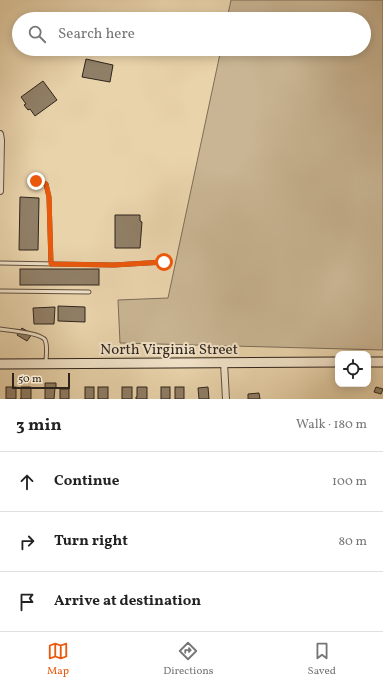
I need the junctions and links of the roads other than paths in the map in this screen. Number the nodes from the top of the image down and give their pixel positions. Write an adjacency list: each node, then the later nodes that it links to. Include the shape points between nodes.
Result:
1 (0, 134): 2 (street)
2 (0, 144): 3 (street)
3 (0, 153): 5 (street)
4 (36, 181): 8 (lane, via 46,184 49,197)
5 (0, 191)
6 (164, 262): 8 (lane, via 114,265)
7 (0, 263): 8 (lane)
8 (51, 264)
9 (0, 291): 10 (lane)
10 (90, 292)
11 (0, 329): 17 (lane, via 18,330 44,337)
12 (335, 362): 15 (main road, North Virginia Street)
13 (371, 362): 14 (main road)
14 (383, 362)
15 (224, 363): 17 (main road, North Virginia Street); 18 (street)
16 (0, 364): 17 (main road, North Virginia Street)
17 (46, 364)
18 (226, 399)

